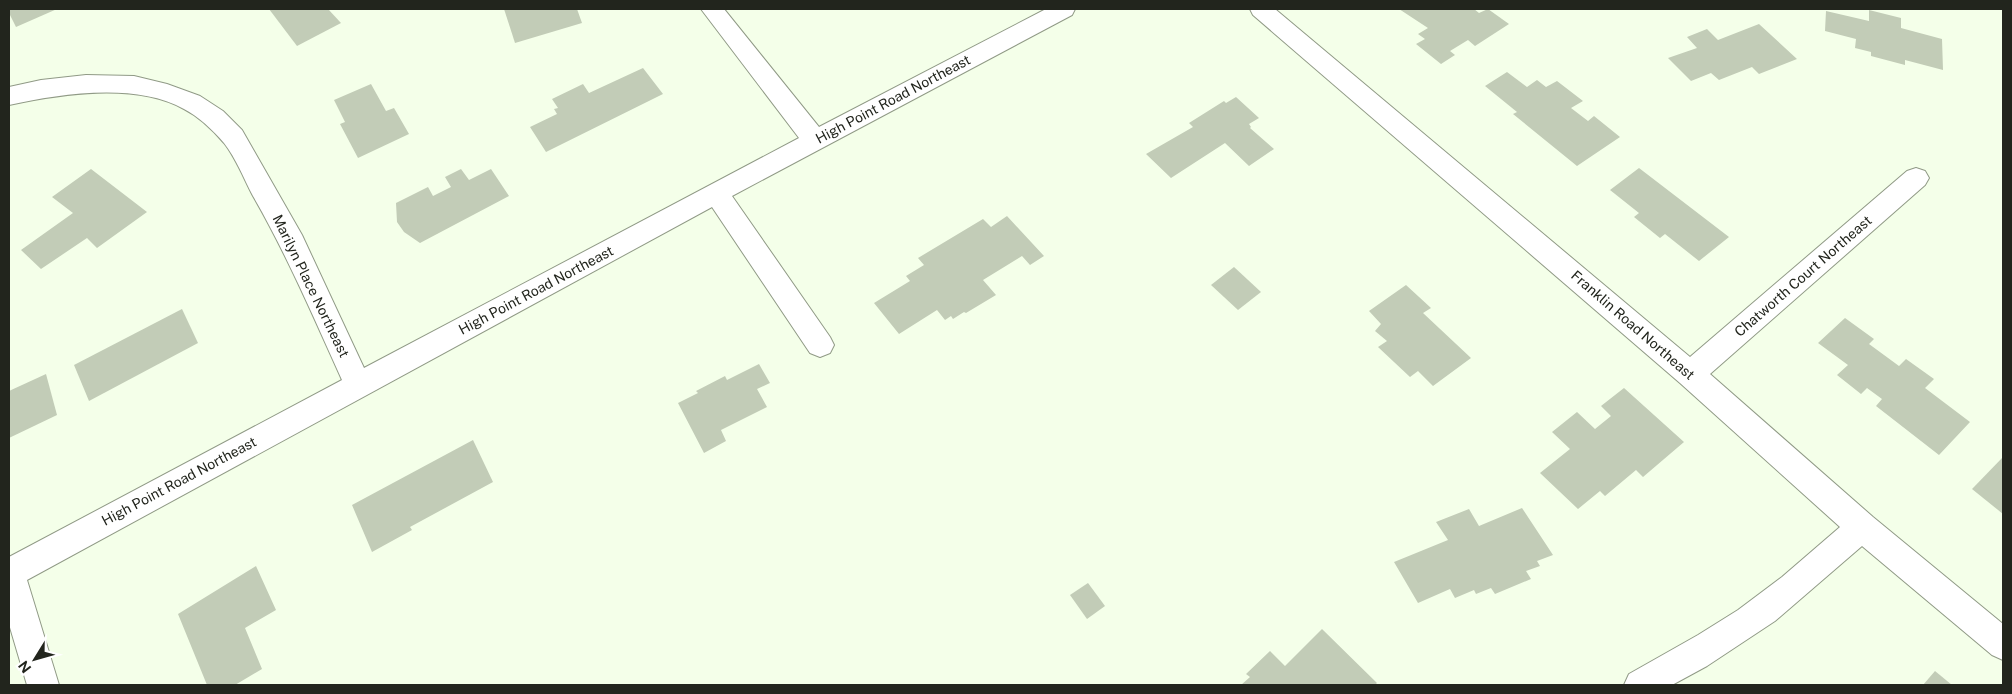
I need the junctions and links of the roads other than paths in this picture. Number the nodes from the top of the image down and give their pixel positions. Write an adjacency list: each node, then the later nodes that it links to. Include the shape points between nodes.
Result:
1 (712, 9): 5 (street)
2 (1064, 9): 5 (street, High Point Road Northeast)
3 (1261, 9): 9 (street, Franklin Road Northeast)
4 (9, 96): 10 (street, Marilyn Place Northeast, via 86,84 134,86 192,102 214,118 233,137 293,243)
5 (816, 140): 7 (street, High Point Road Northeast)
6 (1916, 178): 9 (street, Chatworth Court Northeast)
7 (716, 193): 8 (street); 10 (street, High Point Road Northeast)
8 (820, 345)
9 (1690, 374): 11 (street, Franklin Road Northeast)
10 (358, 385): 12 (street, High Point Road Northeast)
11 (1862, 528): 13 (street, Franklin Road Northeast); 15 (street, via 1750,620)
12 (9, 573): 14 (street)
13 (2003, 644)
14 (43, 685)
15 (1640, 685)

